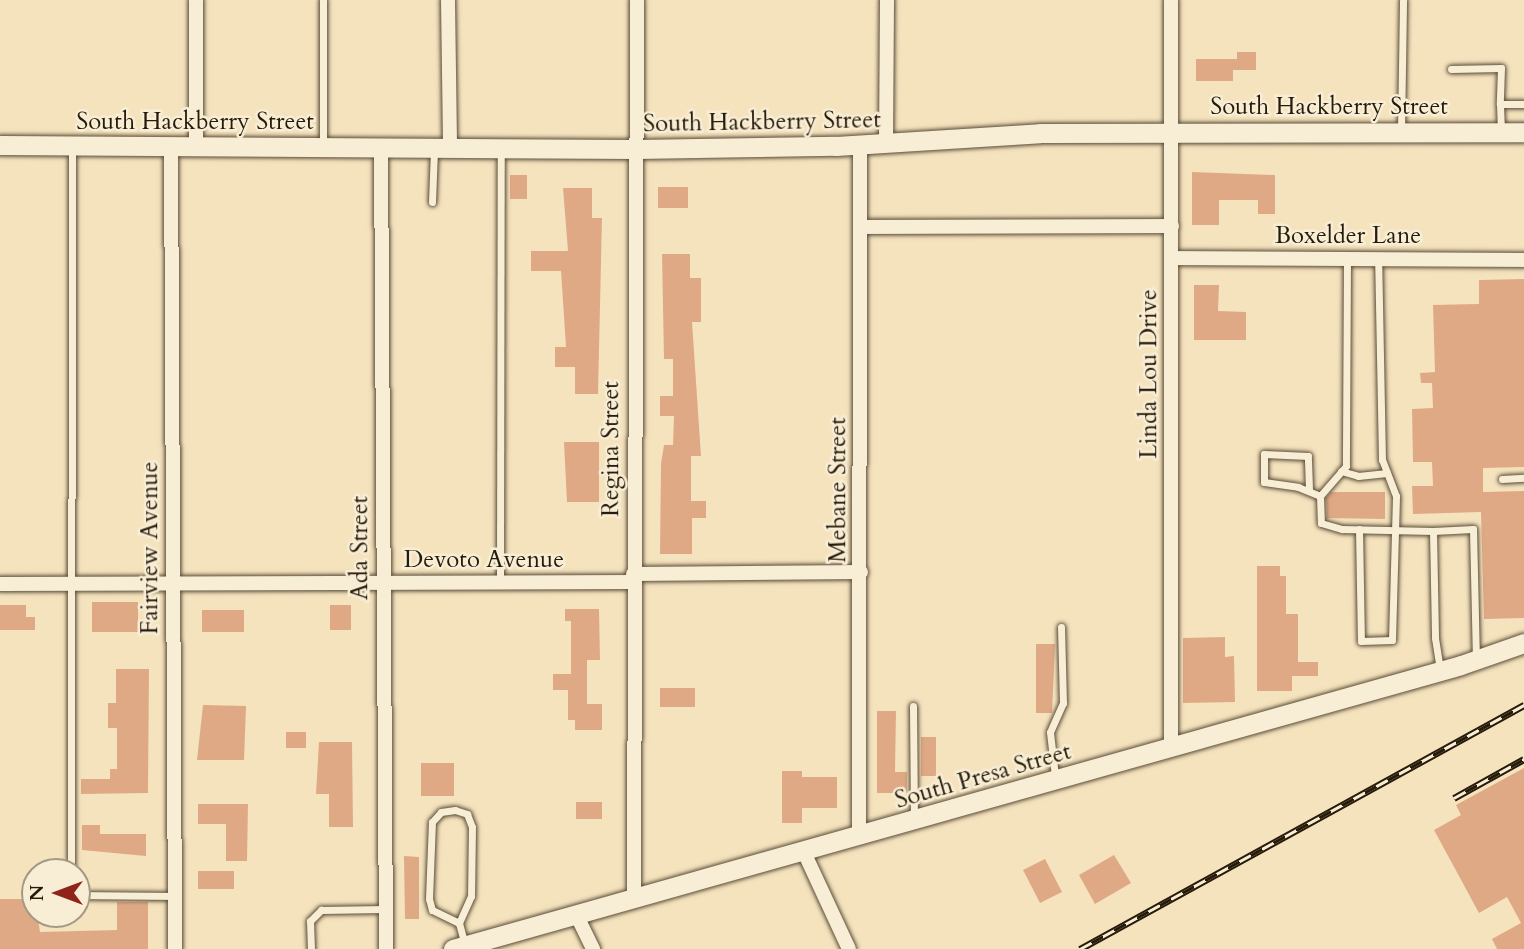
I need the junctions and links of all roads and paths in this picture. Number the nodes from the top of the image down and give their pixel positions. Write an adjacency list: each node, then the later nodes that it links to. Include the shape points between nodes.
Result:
1 (196, 0): 20 (street)
2 (323, 0): 21 (lane)
3 (448, 0): 23 (street)
4 (637, 0): 25 (street, Regina Street)
5 (887, 0): 15 (street)
6 (1171, 0): 11 (street, Linda Lou Drive)
7 (1403, 0): 12 (lane)
8 (1451, 69): 9 (lane, via 1501,68)
9 (1500, 104): 10 (lane); 13 (lane)
10 (1524, 104)
11 (1171, 131): 12 (main road, South Hackberry Street); 15 (main road, South Hackberry Street, via 1040,133); 27 (street, Linda Lou Drive)
12 (1401, 132): 13 (main road, South Hackberry Street)
13 (1501, 132): 14 (main road, South Hackberry Street)
14 (1524, 132)
15 (886, 144): 17 (main road, South Hackberry Street)
16 (0, 145): 18 (main road, South Hackberry Street)
17 (860, 145): 25 (main road, South Hackberry Street); 28 (street, Mebane Street)
18 (72, 146): 19 (main road, South Hackberry Street); 47 (lane)
19 (171, 146): 20 (main road, South Hackberry Street); 48 (street, Fairview Avenue)
20 (196, 146): 21 (main road, South Hackberry Street)
21 (323, 147): 22 (main road, South Hackberry Street)
22 (381, 147): 23 (main road, South Hackberry Street); 44 (street, Ada Street)
23 (442, 148): 24 (main road, South Hackberry Street); 26 (lane)
24 (501, 149): 25 (main road, South Hackberry Street); 45 (lane)
25 (636, 149): 43 (street, Regina Street)
26 (432, 202)
27 (1172, 226): 28 (street); 29 (street, Linda Lou Drive)
28 (860, 227): 42 (street, Mebane Street)
29 (1172, 258): 30 (street, Boxelder Lane); 54 (street, Linda Lou Drive)
30 (1347, 259): 31 (street, Boxelder Lane); 33 (lane, via 1346,466)
31 (1378, 259): 32 (street, Boxelder Lane); 34 (lane, via 1379,391)
32 (1524, 260)
33 (1341, 471): 34 (lane, via 1358,476); 38 (lane)
34 (1387, 473): 39 (lane, via 1396,496)
35 (1524, 478): 36 (lane)
36 (1502, 479)
37 (1309, 489): 37 (lane, via 1264,482 1264,454 1308,456); 38 (lane)
38 (1320, 496): 40 (lane, via 1321,523)
39 (1393, 528): 40 (lane); 40 (lane, via 1392,640 1361,641); 41 (lane)
40 (1359, 529)
41 (1433, 531): 51 (lane, via 1473,530); 52 (lane)
42 (861, 572): 43 (street, Devoto Avenue); 57 (street, Mebane Street)
43 (633, 578): 45 (street, Devoto Avenue); 62 (street, Regina Street)
44 (383, 583): 45 (street, Devoto Avenue); 48 (street, Devoto Avenue); 63 (street, Ada Street)
45 (500, 583)
46 (0, 584): 47 (street, Devoto Avenue)
47 (71, 584): 48 (street, Devoto Avenue); 59 (lane)
48 (173, 584): 61 (street, Fairview Avenue)
49 (1061, 627): 55 (lane, via 1063,703 1050,732)
50 (1524, 643): 51 (main road, South Presa Street)
51 (1476, 660): 52 (main road, South Presa Street)
52 (1440, 671): 54 (main road, South Presa Street)
53 (914, 706): 56 (lane)
54 (1171, 748): 55 (main road, South Presa Street)
55 (1055, 781): 56 (main road, South Presa Street)
56 (914, 820): 57 (main road, South Presa Street)
57 (859, 836): 58 (main road, South Presa Street)
58 (803, 850): 62 (main road, South Presa Street); 71 (street)
59 (71, 858)
60 (91, 895): 61 (lane)
61 (175, 896): 67 (street, Fairview Avenue)
62 (634, 898): 64 (main road, South Presa Street)
63 (386, 909): 68 (lane, via 321,910 310,920); 69 (street, Ada Street)
64 (576, 914): 66 (main road, South Presa Street); 70 (street)
65 (459, 923): 65 (lane, via 471,896 472,827 467,814 455,810 441,813 432,822 429,900 432,911); 66 (lane)
66 (459, 947)
67 (176, 949)
68 (311, 949)
69 (386, 949)
70 (593, 949)
71 (849, 949)

